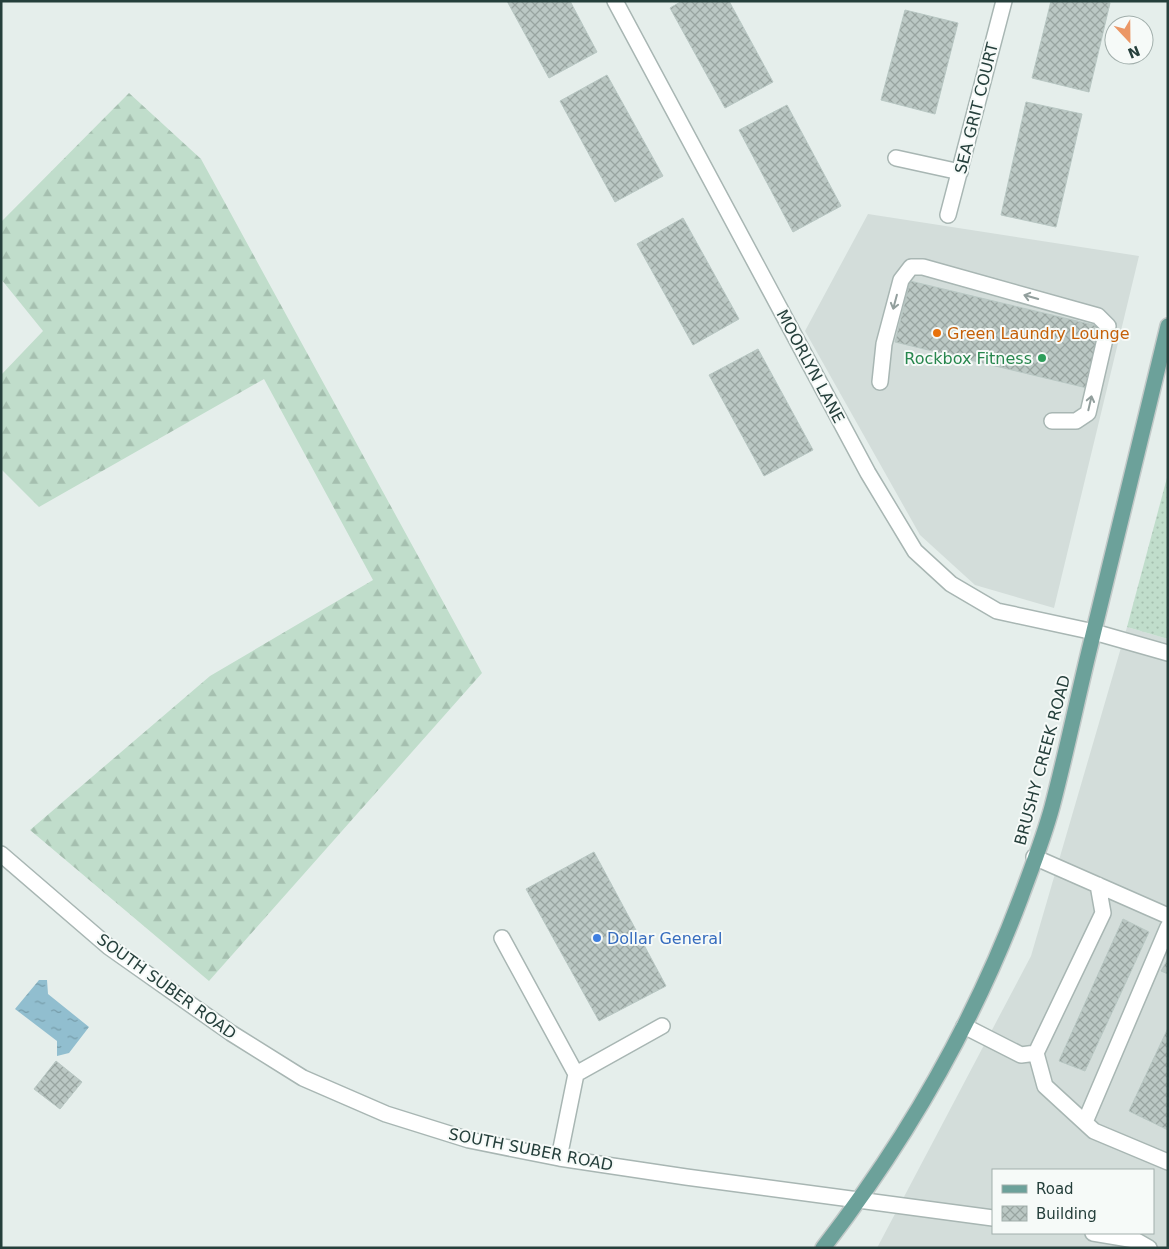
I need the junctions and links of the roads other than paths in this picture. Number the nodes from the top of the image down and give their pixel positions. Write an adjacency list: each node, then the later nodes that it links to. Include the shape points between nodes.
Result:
1 (615, 1): 10 (street, MOORLYN LANE, via 868,473 915,551 951,584 997,611)
2 (1004, 1): 4 (street, SEA GRIT COURT)
3 (896, 158): 4 (street)
4 (960, 172): 5 (street, SEA GRIT COURT)
5 (948, 215)
6 (1168, 326): 7 (main road, BRUSHY CREEK ROAD)
7 (1162, 372): 10 (main road, BRUSHY CREEK ROAD)
8 (880, 382): 9 (street, one-way to 8, via 1076,421 1088,413 1108,326 1098,316 923,267 911,267 902,280 884,344)
9 (1052, 421)
10 (1094, 632): 11 (street, MOORLYN LANE); 12 (main road, BRUSHY CREEK ROAD, via 1051,809)
11 (1168, 653)
12 (1034, 857): 14 (street); 19 (main road, BRUSHY CREEK ROAD, via 990,972)
13 (4, 861): 23 (street, SOUTH SUBER ROAD, via 110,947 231,1033 304,1078 386,1114 469,1140)
14 (1098, 885): 15 (street); 20 (street, via 1103,913)
15 (1168, 916)
16 (1168, 927): 22 (street)
17 (502, 938): 21 (street)
18 (662, 1026): 21 (street)
19 (964, 1026): 20 (street, via 1021,1055); 25 (main road, BRUSHY CREEK ROAD, via 901,1138)
20 (1036, 1052): 22 (street, via 1045,1086)
21 (576, 1074): 23 (street)
22 (1085, 1122): 24 (street, via 1094,1131)
23 (559, 1158): 25 (street, SOUTH SUBER ROAD)
24 (1168, 1162)
25 (860, 1199): 26 (street, SOUTH SUBER ROAD); 28 (main road, BRUSHY CREEK ROAD)
26 (992, 1218)
27 (1099, 1234): 29 (street, via 1135,1240)
28 (823, 1248)
29 (1150, 1248)

